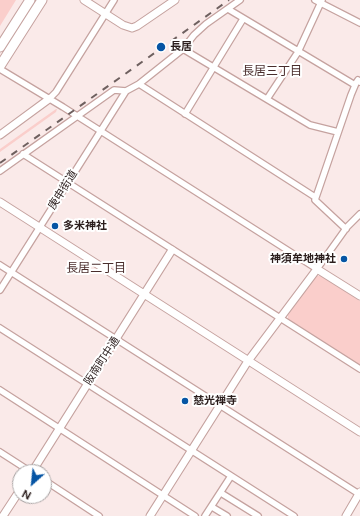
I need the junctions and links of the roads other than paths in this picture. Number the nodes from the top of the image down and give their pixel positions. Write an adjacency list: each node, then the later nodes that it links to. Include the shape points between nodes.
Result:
1 (30, 0): 13 (main road)
2 (42, 0): 16 (main road)
3 (84, 0): 10 (street)
4 (114, 0): 10 (street)
5 (175, 0): 10 (street, via 132,28)
6 (240, 0): 9 (street)
7 (315, 0): 8 (street)
8 (321, 2): 12 (street); 15 (street)
9 (228, 9): 11 (street); 14 (street, via 194,34)
10 (105, 14): 22 (street)
11 (243, 19): 15 (street); 17 (street)
12 (360, 23)
13 (0, 47)
14 (182, 49): 17 (street); 20 (street)
15 (298, 52): 19 (street); 23 (street)
16 (0, 66)
17 (214, 68): 23 (street); 24 (street)
18 (0, 69): 22 (street)
19 (358, 81): 27 (street)
20 (139, 84): 21 (street); 24 (street)
21 (126, 91): 25 (street, via 114,90); 26 (street, 庚申街道)
22 (49, 99): 25 (street); 28 (street)
23 (267, 99): 27 (street, via 310,124)
24 (185, 114): 32 (street)
25 (77, 117): 26 (street); 29 (street)
26 (100, 131): 31 (street, 庚申街道); 39 (street)
27 (338, 132): 32 (street)
28 (0, 135)
29 (23, 154): 30 (street); 31 (street)
30 (0, 171)
31 (67, 184): 35 (street, 庚申街道); 37 (street)
32 (315, 197): 36 (street, via 315,200)
33 (0, 202): 35 (street)
34 (360, 214): 36 (street)
35 (39, 228): 40 (street, 庚申街道); 42 (street)
36 (345, 229): 39 (street)
37 (172, 250): 42 (street, 阪南町中通); 44 (street)
38 (0, 265): 40 (street)
39 (317, 269): 43 (street); 44 (street)
40 (11, 272): 41 (street, 庚申街道); 46 (street)
41 (0, 290)
42 (144, 294): 46 (street, 阪南町中通); 47 (street)
43 (360, 296)
44 (280, 318): 47 (street); 48 (street)
45 (0, 328): 49 (street)
46 (116, 339): 49 (street, 阪南町中通); 51 (street)
47 (248, 361): 51 (street); 53 (street)
48 (360, 369)
49 (87, 384): 52 (street, 阪南町中通); 54 (street)
50 (0, 390): 52 (street)
51 (220, 405): 54 (street); 61 (street)
52 (58, 428): 57 (street, 阪南町中通); 62 (street)
53 (360, 432)
54 (191, 450): 58 (street); 62 (street)
55 (0, 452): 56 (street)
56 (19, 464)
57 (36, 464)
58 (231, 476): 60 (street); 72 (street)
59 (52, 485): 66 (street)
60 (221, 493): 64 (street); 71 (street)
61 (359, 493): 73 (street)
62 (163, 495): 67 (street); 68 (street)
63 (12, 502): 65 (street)
64 (212, 507): 69 (street); 70 (street)
65 (2, 516)
66 (100, 516)
67 (150, 516)
68 (195, 516)
69 (205, 516)
70 (227, 516)
71 (258, 516)
72 (293, 516)
73 (346, 516)

